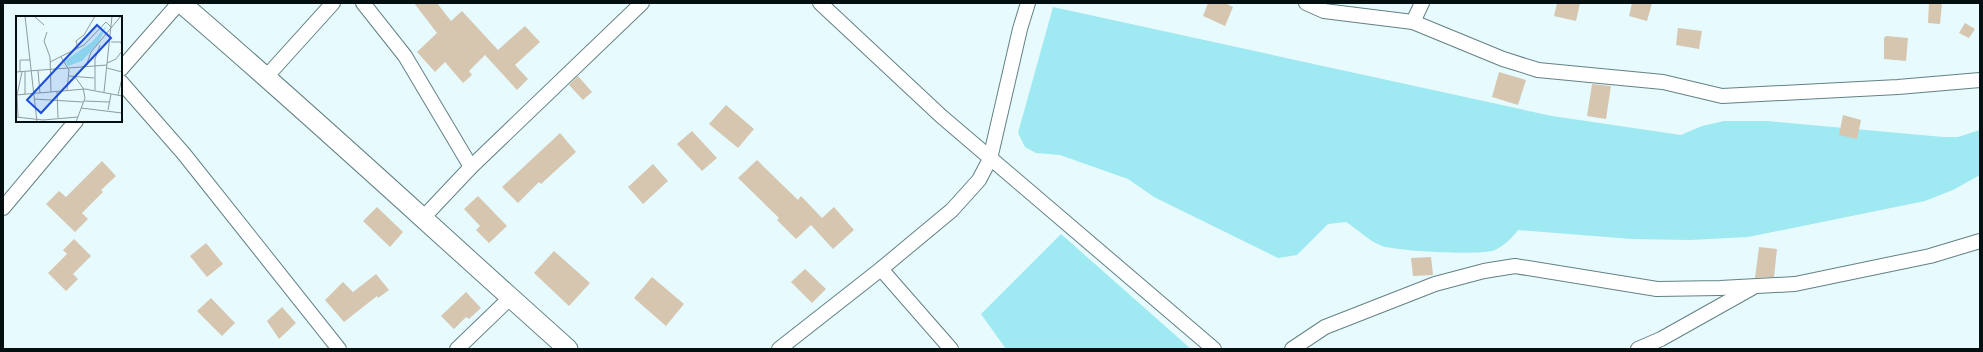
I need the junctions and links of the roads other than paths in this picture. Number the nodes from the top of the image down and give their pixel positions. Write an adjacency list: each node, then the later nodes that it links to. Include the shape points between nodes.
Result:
1 (180, 3): 10 (street); 11 (street)
2 (333, 3): 11 (street)
3 (363, 3): 16 (street, via 405,56)
4 (642, 3): 16 (street)
5 (820, 3): 15 (street)
6 (1028, 3): 15 (street)
7 (1306, 3): 9 (street, via 1324,11)
8 (1422, 3): 9 (street)
9 (1413, 22): 12 (street, via 1503,59 1538,70 1663,82 1722,96)
10 (122, 68)
11 (267, 76): 18 (street)
12 (1980, 80)
13 (122, 83): 23 (street, via 184,154)
14 (75, 122): 17 (street)
15 (990, 159): 20 (street, via 979,180 952,210); 28 (street)
16 (471, 167): 18 (street)
17 (3, 208)
18 (422, 219): 22 (street)
19 (1980, 241): 21 (street, via 1930,256 1802,283)
20 (881, 269): 26 (street); 27 (street)
21 (1756, 286): 29 (street, via 1657,289 1515,266 1435,284 1325,328); 30 (street)
22 (510, 298): 24 (street); 25 (street)
23 (339, 349)
24 (456, 349)
25 (568, 349)
26 (779, 349)
27 (951, 349)
28 (1214, 349)
29 (1292, 349)
30 (1638, 349)

